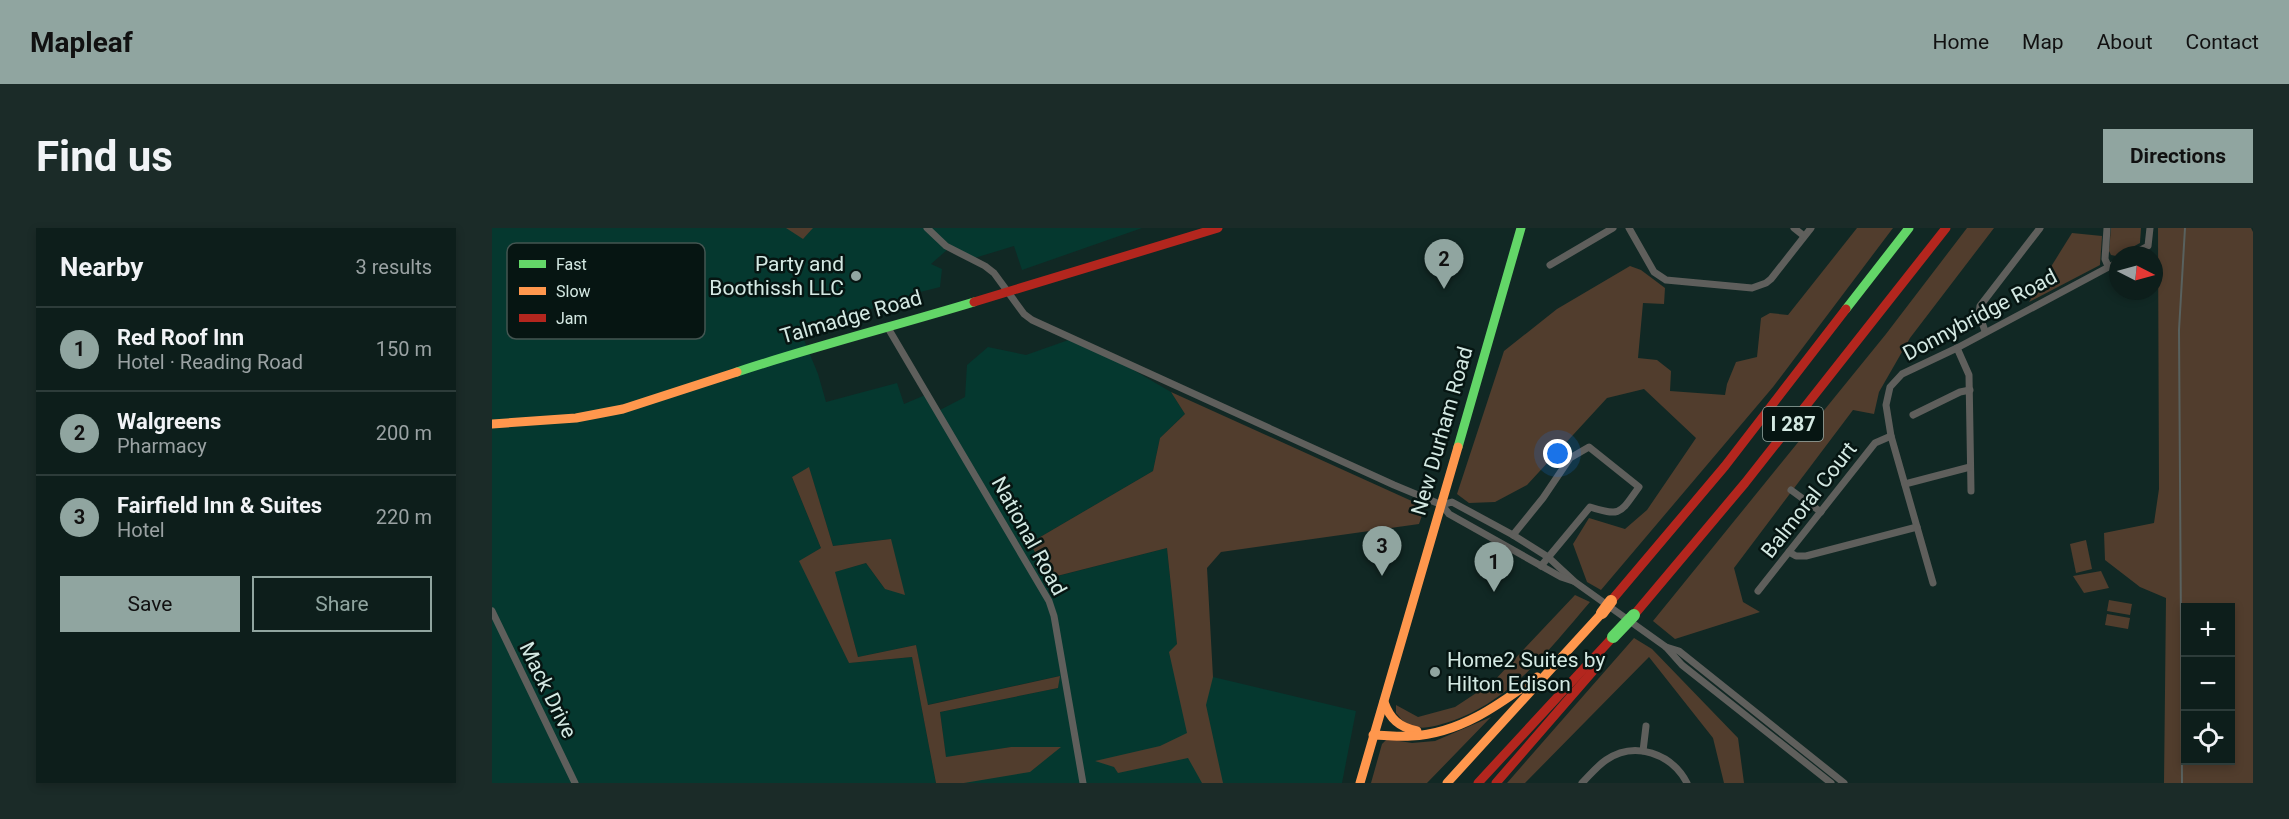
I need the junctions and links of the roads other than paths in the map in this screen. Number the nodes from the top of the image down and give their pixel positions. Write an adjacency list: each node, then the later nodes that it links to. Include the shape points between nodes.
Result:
1 (927, 228): 20 (street, via 946,246 994,273)
2 (1218, 228): 20 (main road, Talmadge Road)
3 (1513, 228): 17 (main road)
4 (1521, 228): 17 (main road, New Durham Road)
5 (1526, 228): 17 (main road)
6 (1613, 228): 18 (street)
7 (1629, 228): 15 (street, via 1654,272 1666,280 1746,288 1771,279)
8 (1794, 228): 15 (street)
9 (1811, 228): 15 (street)
10 (1909, 228): 45 (main road, I 287, bridge, via 1725,466)
11 (1946, 228): 44 (main road, I 287, bridge, via 1759,465)
12 (2040, 228): 22 (street, via 1980,306 1978,314)
13 (2107, 228): 19 (street)
14 (2150, 228): 16 (street)
15 (1804, 236)
16 (2148, 246)
17 (1513, 255): 32 (main road, New Durham Road)
18 (1550, 265)
19 (2108, 266): 22 (street, Donnybridge Road)
20 (1007, 291): 21 (main road, Talmadge Road); 32 (street, via 1032,320)
21 (888, 327): 26 (main road, Talmadge Road, via 610,412); 52 (street, National Road, via 1049,601)
22 (1985, 331): 23 (street, Donnybridge Road)
23 (1957, 348): 24 (street, via 1969,375); 27 (street, Donnybridge Road, via 1902,374 1890,387 1886,405)
24 (1970, 390): 25 (street); 28 (street)
25 (1913, 415)
26 (492, 424)
27 (1892, 436): 29 (street, Donnybridge Road); 33 (street, Balmoral Court, via 1875,443)
28 (1970, 467): 29 (street); 31 (street)
29 (1905, 484): 34 (street, Donnybridge Road)
30 (1791, 490): 33 (street)
31 (1971, 491)
32 (1442, 505): 35 (street, via 1452,502); 38 (street, via 1449,514); 46 (main road, New Durham Road)
33 (1821, 512): 36 (street, Balmoral Court)
34 (1917, 527): 36 (street, via 1806,556); 40 (street, Donnybridge Road)
35 (1513, 535): 37 (street); 37 (street, via 1570,458 1589,447 1639,487 1622,510 1610,513 1590,507)
36 (1790, 552): 41 (street, Balmoral Court)
37 (1548, 557): 38 (street); 39 (street)
38 (1541, 566): 39 (street)
39 (1575, 582): 43 (street)
40 (1933, 583)
41 (1758, 591)
42 (492, 611): 51 (street, Mack Drive)
43 (1666, 647): 59 (street, via 1682,665); 60 (street, via 1678,651)
44 (1604, 648): 55 (main road, I 287); 56 (main road, via 1604,658)
45 (1562, 658): 48 (main road, via 1485,714); 54 (main road, I 287)
46 (1384, 702): 48 (main road, via 1389,717 1397,725); 49 (main road, New Durham Road)
47 (1646, 726): 50 (street)
48 (1430, 734): 49 (main road)
49 (1373, 735): 53 (main road, New Durham Road)
50 (1643, 751): 57 (street, via 1612,756); 58 (street, via 1669,761)
51 (575, 783)
52 (1083, 783)
53 (1360, 783)
54 (1446, 783)
55 (1478, 783)
56 (1496, 783)
57 (1582, 783)
58 (1687, 783)
59 (1832, 783)
60 (1844, 783)

